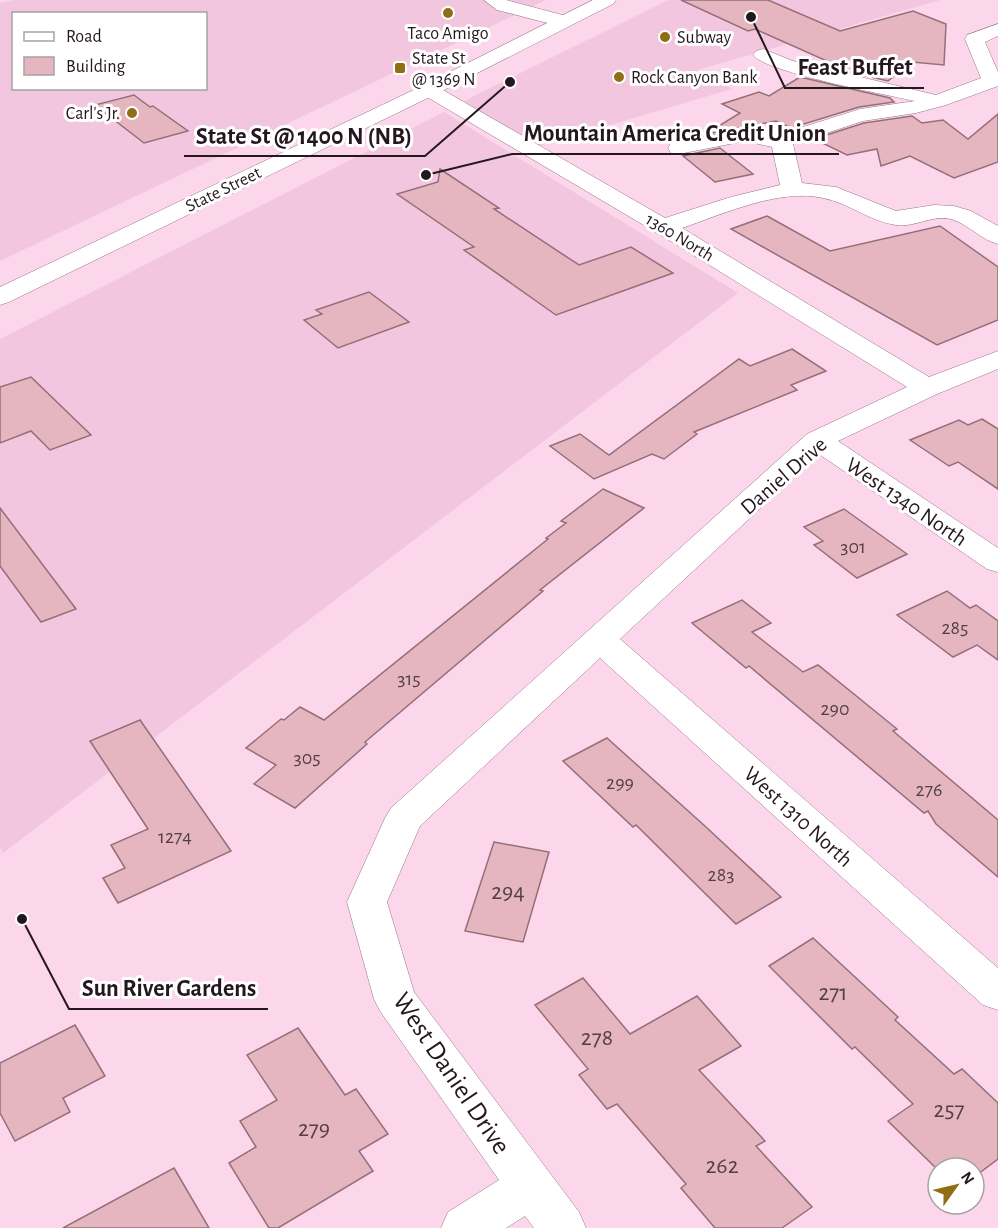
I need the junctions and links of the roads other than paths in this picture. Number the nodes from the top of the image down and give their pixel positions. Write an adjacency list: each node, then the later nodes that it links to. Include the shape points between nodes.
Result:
1 (492, 0): 3 (street)
2 (607, 0): 3 (street, State Street)
3 (563, 21): 7 (street, State Street)
4 (998, 30): 6 (street, via 974,39)
5 (763, 55): 8 (street, via 787,65)
6 (993, 71): 8 (street, via 992,81)
7 (429, 90): 12 (street, 1360 North); 14 (street, State Street)
8 (939, 101): 9 (street, via 860,115 790,136)
9 (782, 142): 10 (street, via 745,135); 11 (street)
10 (679, 148)
11 (792, 190): 12 (street); 13 (street, via 820,190 897,219 949,210 959,212)
12 (661, 227): 16 (street, 1360 North)
13 (998, 237)
14 (0, 297)
15 (998, 359): 16 (street, Daniel Drive)
16 (927, 388): 17 (street, Daniel Drive)
17 (817, 440): 18 (street, West 1340 North); 19 (street, Daniel Drive)
18 (998, 562)
19 (600, 639): 20 (street, West 1310 North); 21 (street, West Daniel Drive, via 404,818 367,902 395,999)
20 (998, 993)
21 (530, 1186): 22 (street); 23 (street, West Daniel Drive)
22 (465, 1228)
23 (562, 1228)

